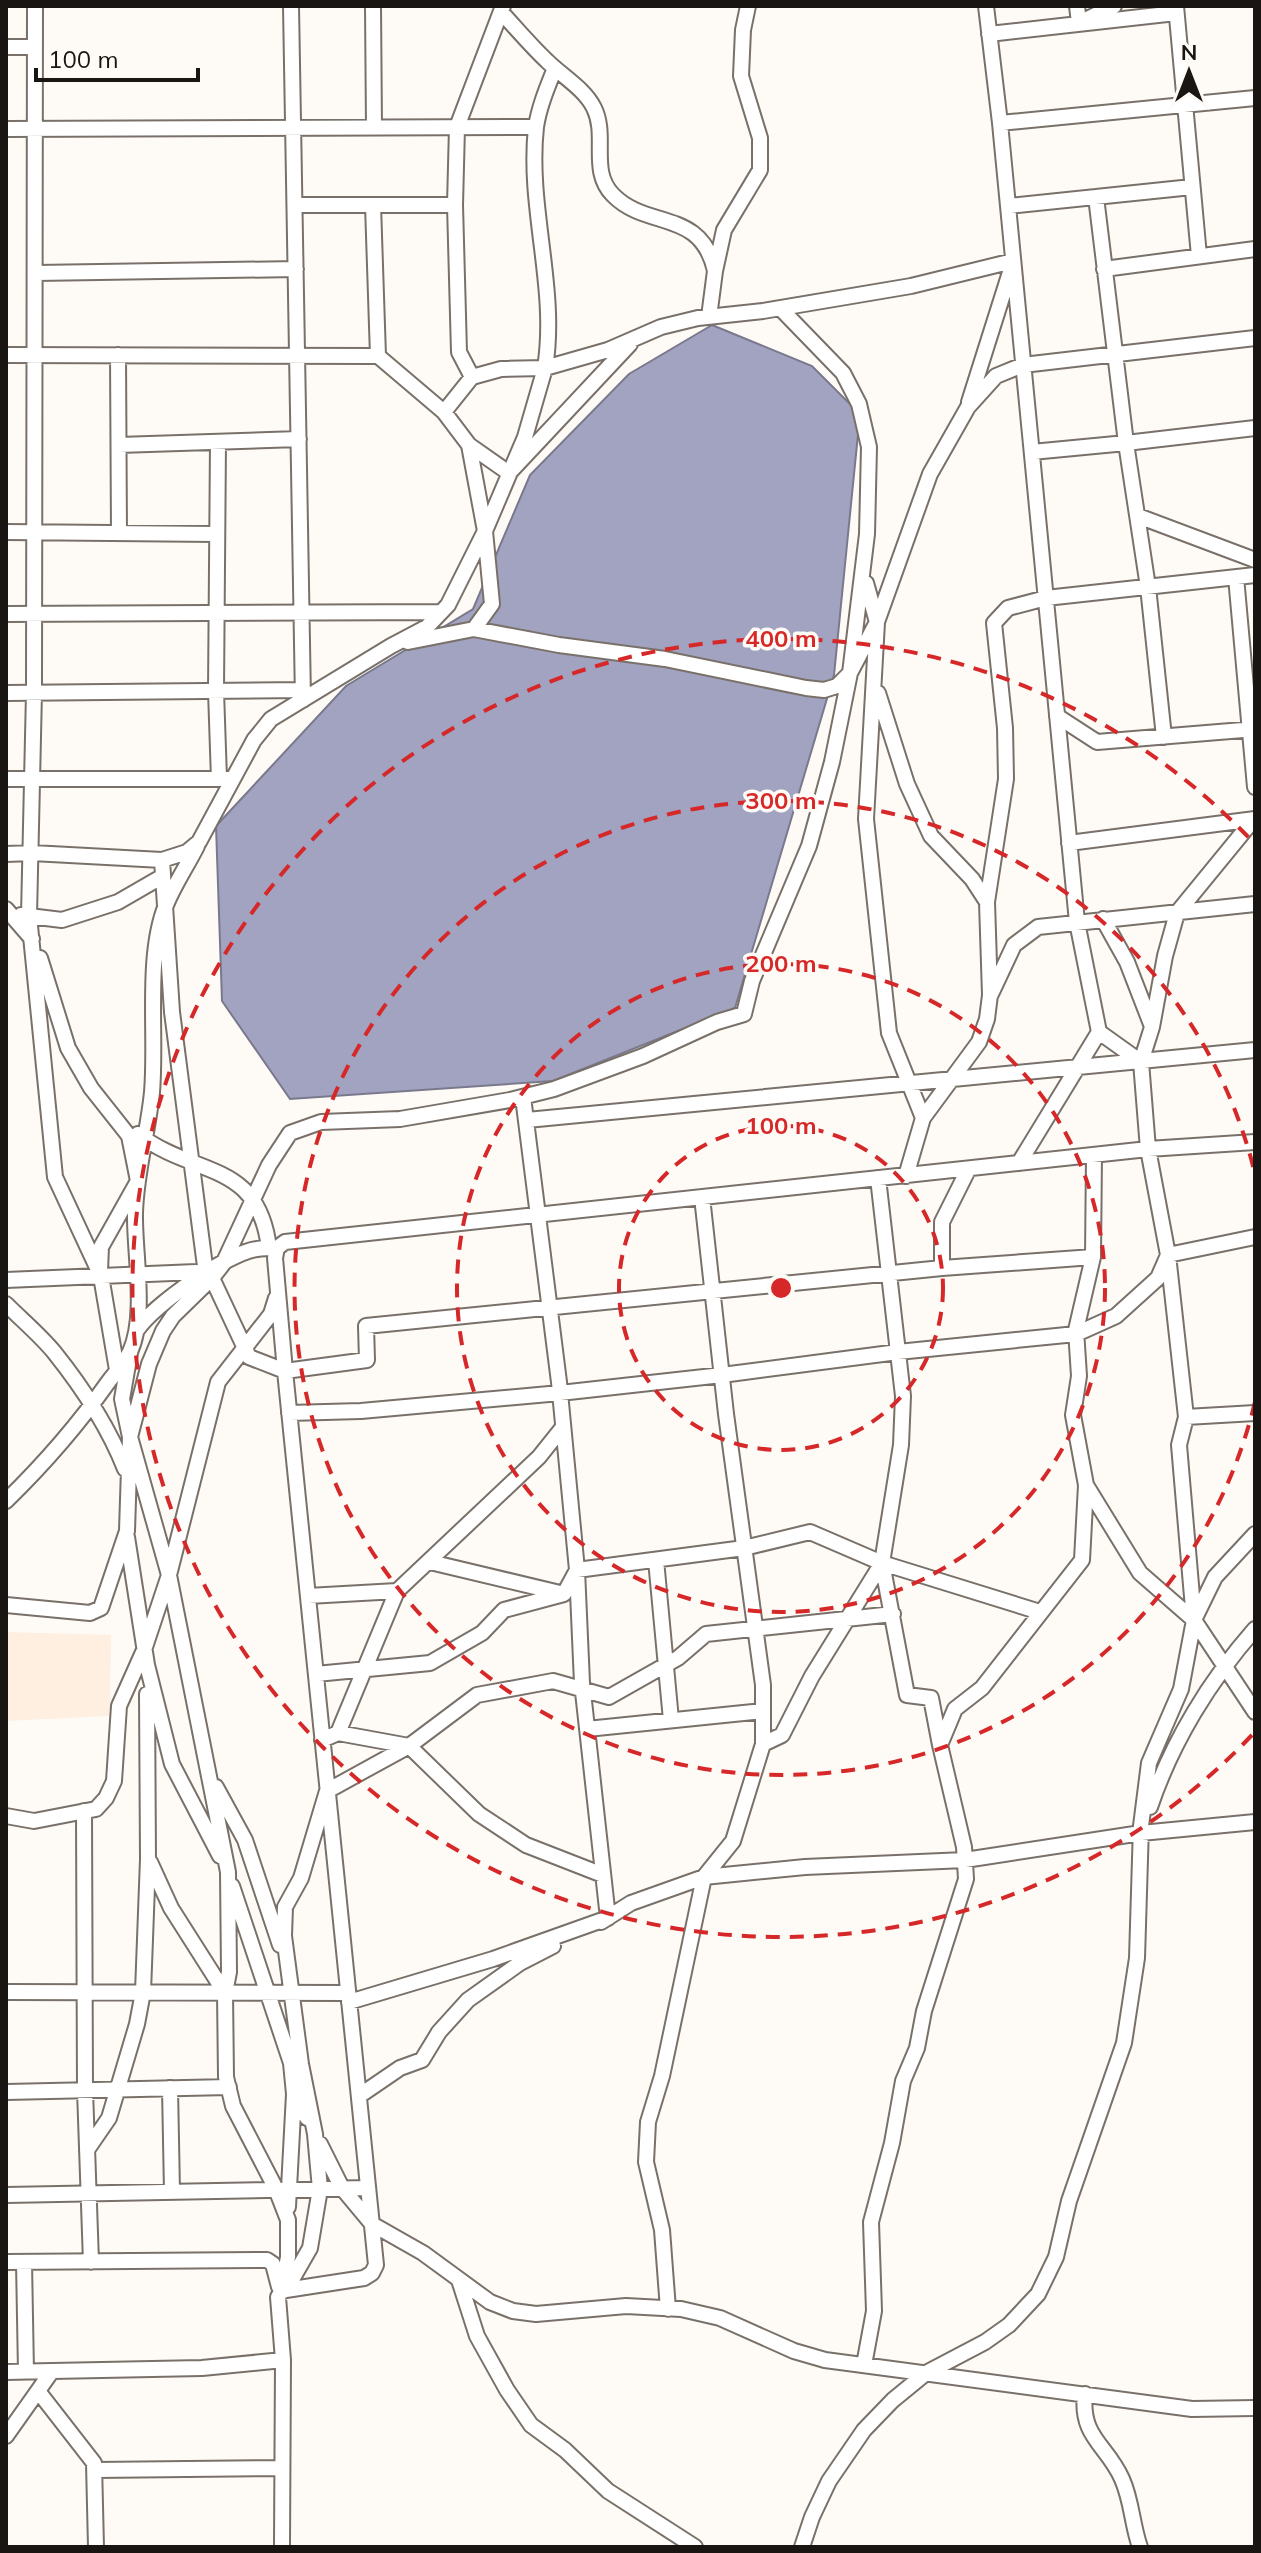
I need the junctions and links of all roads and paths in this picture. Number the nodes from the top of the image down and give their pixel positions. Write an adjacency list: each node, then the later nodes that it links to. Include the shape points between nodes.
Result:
1 (35, 6): 13 (street)
2 (291, 6): 23 (street)
3 (373, 6): 20 (street)
4 (748, 6): 35 (street, via 741,67 760,138 760,170 724,230)
5 (986, 6): 11 (street)
6 (1077, 6): 10 (street)
7 (1114, 6): 10 (street)
8 (502, 9): 14 (street); 18 (street)
9 (1176, 9): 10 (street); 16 (street)
10 (1079, 23): 11 (street)
11 (989, 34): 17 (street)
12 (6, 47): 13 (street)
13 (33, 47): 22 (street)
14 (555, 68): 19 (street); 35 (street, via 596,111 599,167 608,190 628,206 688,228 706,246)
15 (1255, 98): 16 (street)
16 (1183, 105): 17 (street); 24 (street)
17 (1000, 123): 29 (street)
18 (457, 127): 19 (street); 20 (street); 28 (street)
19 (536, 127): 48 (street, via 549,327)
20 (374, 128): 23 (street)
21 (6, 129): 22 (street)
22 (34, 129): 23 (street); 36 (street)
23 (293, 129): 26 (street)
24 (1192, 187): 25 (street); 31 (street)
25 (1096, 197): 29 (street); 34 (street)
26 (295, 205): 27 (street); 33 (street)
27 (373, 205): 28 (street); 46 (street)
28 (455, 205): 49 (street, via 459,352)
29 (1008, 206): 32 (street)
30 (1255, 249): 31 (street)
31 (1199, 256): 34 (street)
32 (1013, 261): 37 (street, via 911,286); 47 (street); 50 (street)
33 (296, 269): 36 (street); 45 (street)
34 (1104, 269): 41 (street)
35 (715, 271): 38 (street)
36 (36, 273): 43 (street)
37 (780, 308): 38 (street); 67 (street, via 843,373 859,404 869,447)
38 (709, 317): 39 (street)
39 (636, 338): 48 (street); 59 (street)
40 (1255, 338): 41 (street)
41 (1114, 354): 47 (street); 55 (street)
42 (6, 355): 43 (street)
43 (33, 355): 44 (street); 63 (street)
44 (118, 355): 45 (street); 56 (street)
45 (298, 355): 46 (street); 53 (street)
46 (378, 356): 51 (street)
47 (1023, 365): 50 (street, via 996,376); 58 (street)
48 (545, 368): 49 (street, via 501,369); 59 (street)
49 (472, 377): 51 (street)
50 (968, 407): 77 (street, via 930,474)
51 (444, 412): 57 (street)
52 (1255, 428): 55 (street)
53 (299, 439): 54 (street); 72 (street)
54 (218, 442): 56 (street); 65 (street)
55 (1126, 443): 58 (street); 60 (street)
56 (119, 445): 64 (street)
57 (469, 445): 59 (street); 61 (street)
58 (1032, 452): 71 (street)
59 (509, 473): 61 (street)
60 (1138, 516): 66 (street); 70 (street)
61 (485, 531): 73 (street); 78 (street, via 492,604)
62 (6, 532): 63 (street)
63 (34, 532): 64 (street); 76 (street)
64 (119, 533): 65 (street)
65 (216, 534): 74 (street)
66 (1255, 560)
67 (863, 575): 77 (street); 80 (street)
68 (1255, 575): 69 (street)
69 (1236, 577): 70 (street); 87 (street)
70 (1148, 587): 71 (street); 88 (street)
71 (1046, 598): 86 (street); 100 (street, via 1008,608 994,623 1006,779)
72 (302, 612): 73 (street); 74 (street); 85 (street)
73 (441, 612): 79 (street, via 427,627)
74 (216, 613): 76 (street); 82 (street)
75 (6, 614): 76 (street)
76 (34, 614): 83 (street)
77 (877, 622): 80 (street); 81 (street)
78 (474, 629): 79 (street); 80 (street, via 806,688 837,686)
79 (391, 646): 85 (street)
80 (850, 673): 117 (street, via 809,846 752,981 744,1014 609,1069)
81 (874, 682): 100 (street, via 907,784 931,836); 116 (street, via 866,819 889,1033)
82 (216, 691): 83 (street); 85 (street); 90 (street)
83 (34, 692): 84 (street); 91 (street)
84 (6, 693)
85 (303, 695): 90 (street, via 271,719)
86 (1057, 716): 88 (street, via 1097,742); 95 (street)
87 (1252, 729): 88 (street); 92 (street)
88 (1164, 737)
89 (6, 779): 91 (street)
90 (226, 779): 91 (street); 94 (street)
91 (34, 780): 96 (street)
92 (1255, 787)
93 (1254, 819): 95 (street); 104 (street)
94 (199, 842): 98 (street); 102 (street)
95 (1069, 843): 107 (street)
96 (32, 853): 97 (street); 98 (street); 105 (street)
97 (6, 854)
98 (162, 860): 99 (street)
99 (163, 876): 102 (street); 105 (street, via 118,902 62,920)
100 (987, 902): 109 (street)
101 (1255, 904): 104 (street)
102 (165, 907): 121 (street, via 154,951 155,1056); 126 (street, via 172,1012)
103 (8, 911): 105 (street); 108 (street)
104 (1177, 913): 106 (street); 110 (street)
105 (29, 916): 108 (street)
106 (1103, 919): 107 (street); 110 (street, via 1127,962)
107 (1077, 922): 109 (street, via 1038,927 1014,945); 111 (street)
108 (32, 938): 118 (street, via 68,1048 91,1088); 142 (street, via 55,1177)
109 (990, 995): 115 (street, via 979,1042)
110 (1152, 1027): 113 (street)
111 (1099, 1032): 113 (street); 114 (street)
112 (1255, 1050): 113 (street)
113 (1141, 1062): 114 (street); 123 (street)
114 (1077, 1068): 115 (street); 125 (street)
115 (953, 1080): 116 (street); 119 (street)
116 (909, 1084): 119 (street); 120 (street)
117 (523, 1097): 120 (street); 132 (street, via 400,1119 321,1122 290,1133)
118 (116, 1116): 121 (street); 130 (street, via 129,1136)
119 (923, 1118): 128 (street)
120 (527, 1120): 133 (street)
121 (145, 1139): 126 (street); 130 (street)
122 (1255, 1142): 123 (street)
123 (1148, 1149): 124 (street); 136 (street)
124 (1094, 1155): 125 (street); 137 (street)
125 (1019, 1163): 127 (street)
126 (192, 1164): 132 (street, via 225,1174); 143 (street)
127 (968, 1170): 128 (street); 139 (street, via 942,1222)
128 (906, 1176): 129 (street)
129 (878, 1178): 131 (street); 141 (street)
130 (138, 1181): 140 (street); 142 (street, via 101,1247)
131 (702, 1197): 133 (street); 146 (street)
132 (254, 1199): 135 (street); 138 (street)
133 (537, 1215): 135 (street, via 285,1242); 148 (street)
134 (1255, 1237): 136 (street)
135 (273, 1248): 138 (street, via 255,1249); 145 (street)
136 (1168, 1255): 150 (street, via 1158,1278 1116,1316); 161 (street)
137 (1093, 1257): 139 (street); 150 (street)
138 (223, 1264): 143 (street)
139 (942, 1268): 141 (street)
140 (138, 1274): 142 (street); 143 (street); 149 (street)
141 (889, 1275): 146 (street); 152 (street)
142 (101, 1276): 144 (street); 154 (street)
143 (209, 1276): 149 (street, via 165,1300); 151 (street); 163 (street, via 163,1331)
144 (6, 1280)
145 (277, 1293): 151 (street, via 271,1314); 155 (street)
146 (712, 1293): 148 (street); 156 (street)
147 (6, 1304): 158 (street, via 54,1351)
148 (549, 1309): 155 (street, via 366,1326 367,1360); 157 (street)
149 (135, 1334): 153 (street)
150 (1076, 1334): 152 (street); 165 (street, via 1079,1376 1073,1415)
151 (244, 1346): 155 (street, via 249,1357); 174 (street, via 218,1382)
152 (898, 1352): 156 (street); 172 (street, via 901,1445)
153 (130, 1353): 154 (street); 163 (street, via 122,1399)
154 (117, 1370): 158 (street)
155 (285, 1371): 159 (street)
156 (722, 1375): 157 (street); 169 (street)
157 (560, 1393): 159 (street); 162 (street)
158 (92, 1406): 164 (street); 166 (street)
159 (289, 1413): 177 (street)
160 (1255, 1413): 161 (street)
161 (1186, 1417): 182 (street, via 1179,1445)
162 (563, 1427): 171 (street); 173 (street)
163 (130, 1437): 164 (street); 174 (street)
164 (128, 1477): 167 (street)
165 (1086, 1485): 179 (street, via 1082,1560); 182 (street, via 1140,1573)
166 (6, 1501)
167 (127, 1531): 178 (street, via 101,1608 90,1613); 185 (street)
168 (1255, 1534): 182 (street, via 1215,1577)
169 (744, 1548): 170 (street); 172 (street, via 810,1532); 183 (street)
170 (656, 1560): 173 (street); 186 (street)
171 (430, 1562): 175 (street); 176 (street)
172 (882, 1563): 179 (street); 180 (street); 181 (street)
173 (577, 1570): 176 (street); 190 (street)
174 (169, 1575): 185 (street); 200 (street)
175 (397, 1591): 177 (street); 188 (street)
176 (564, 1594): 188 (street, via 504,1610 482,1633 430,1663)
177 (308, 1596): 189 (street)
178 (6, 1605)
179 (1040, 1612): 198 (street, via 982,1688 955,1709)
180 (893, 1614): 181 (street); 198 (street, via 907,1695 931,1698)
181 (846, 1619): 183 (street); 197 (street, via 782,1735)
182 (1194, 1620): 187 (street); 205 (street, via 1181,1689 1149,1763)
183 (755, 1629): 186 (street, via 706,1634); 191 (street)
184 (1255, 1629): 187 (street)
185 (146, 1657): 202 (street, via 119,1706 114,1781 96,1809); 206 (street); 208 (street, via 172,1764)
186 (666, 1665): 190 (street, via 609,1697); 193 (street)
187 (1223, 1665): 192 (street); 205 (street, via 1161,1774)
188 (365, 1670): 189 (street); 195 (street)
189 (316, 1674): 196 (street)
190 (583, 1689): 194 (street); 199 (street, via 553,1681 477,1695)
191 (763, 1711): 193 (street); 197 (street)
192 (1255, 1712)
193 (671, 1720): 194 (street)
194 (587, 1729): 209 (street)
195 (338, 1733): 196 (street); 199 (street)
196 (322, 1740): 201 (street)
197 (763, 1744): 210 (street, via 733,1841)
198 (940, 1745): 207 (street)
199 (409, 1746): 201 (street); 209 (street, via 479,1814 526,1845)
200 (210, 1774): 208 (street); 212 (street, via 245,1840)
201 (327, 1791): 212 (street, via 301,1878 285,1907); 218 (street)
202 (84, 1811): 203 (street, via 34,1821); 214 (street)
203 (6, 1816)
204 (1255, 1822): 205 (street)
205 (1141, 1833): 207 (street); 247 (street, via 1137,1958 1124,2043 1051,2270 1038,2294 1009,2325)
206 (148, 1859): 215 (street); 216 (street, via 171,1908)
207 (965, 1860): 210 (street); 243 (street, via 966,1879 903,2081 871,2222 874,2311)
208 (228, 1872): 216 (street); 217 (street)
209 (603, 1875): 211 (street)
210 (704, 1877): 211 (street, via 631,1903); 241 (street, via 648,2122 646,2162 662,2230)
211 (608, 1918): 218 (street, via 493,1959); 225 (street, via 507,1972 468,2000 422,2060)
212 (292, 1986): 217 (street); 218 (street); 226 (street)
213 (6, 1992): 214 (street)
214 (85, 1992): 215 (street); 222 (street)
215 (143, 1992): 216 (street); 221 (street)
216 (225, 1993): 217 (street); 219 (street)
217 (267, 1993): 224 (street, via 291,2063)
218 (349, 1997): 225 (street)
219 (229, 2087): 220 (street); 230 (street, via 233,2106)
220 (170, 2088): 221 (street); 232 (street)
221 (116, 2089): 222 (street); 227 (street, via 109,2118)
222 (85, 2090): 223 (street); 227 (street)
223 (6, 2092)
224 (294, 2094): 226 (street); 230 (street)
225 (359, 2096): 229 (street)
226 (315, 2134): 228 (street); 231 (street)
227 (87, 2150): 233 (street)
228 (342, 2188): 229 (street); 231 (street); 235 (street)
229 (368, 2188): 235 (street)
230 (282, 2189): 231 (street); 232 (street); 240 (street, via 288,2220)
231 (320, 2189): 240 (street, via 310,2248)
232 (172, 2192): 233 (street)
233 (89, 2193): 234 (street); 238 (street)
234 (6, 2195)
235 (372, 2224): 239 (street); 240 (street, via 372,2273)
236 (6, 2262): 237 (street)
237 (24, 2262): 238 (street); 246 (street)
238 (91, 2262): 240 (street, via 267,2260)
239 (458, 2279): 241 (street, via 490,2302 524,2313 626,2306); 256 (street, via 477,2336 531,2425 608,2491)
240 (283, 2291): 242 (street, via 278,2297)
241 (668, 2309): 243 (street, via 720,2318 809,2356)
242 (283, 2360): 244 (street, via 202,2368); 252 (street)
243 (864, 2365): 247 (street)
244 (52, 2371): 246 (street); 248 (street)
245 (6, 2372): 246 (street)
246 (26, 2372)
247 (926, 2373): 249 (street); 257 (street, via 878,2414 851,2447 820,2499)
248 (38, 2391): 251 (street); 253 (street)
249 (1085, 2394): 250 (street, via 1192,2409); 258 (street, via 1086,2423 1121,2476)
250 (1255, 2408)
251 (6, 2436)
252 (282, 2468): 253 (street); 255 (street)
253 (95, 2470): 254 (street)
254 (96, 2547)
255 (282, 2547)
256 (695, 2547)
257 (802, 2547)
258 (1140, 2547)

